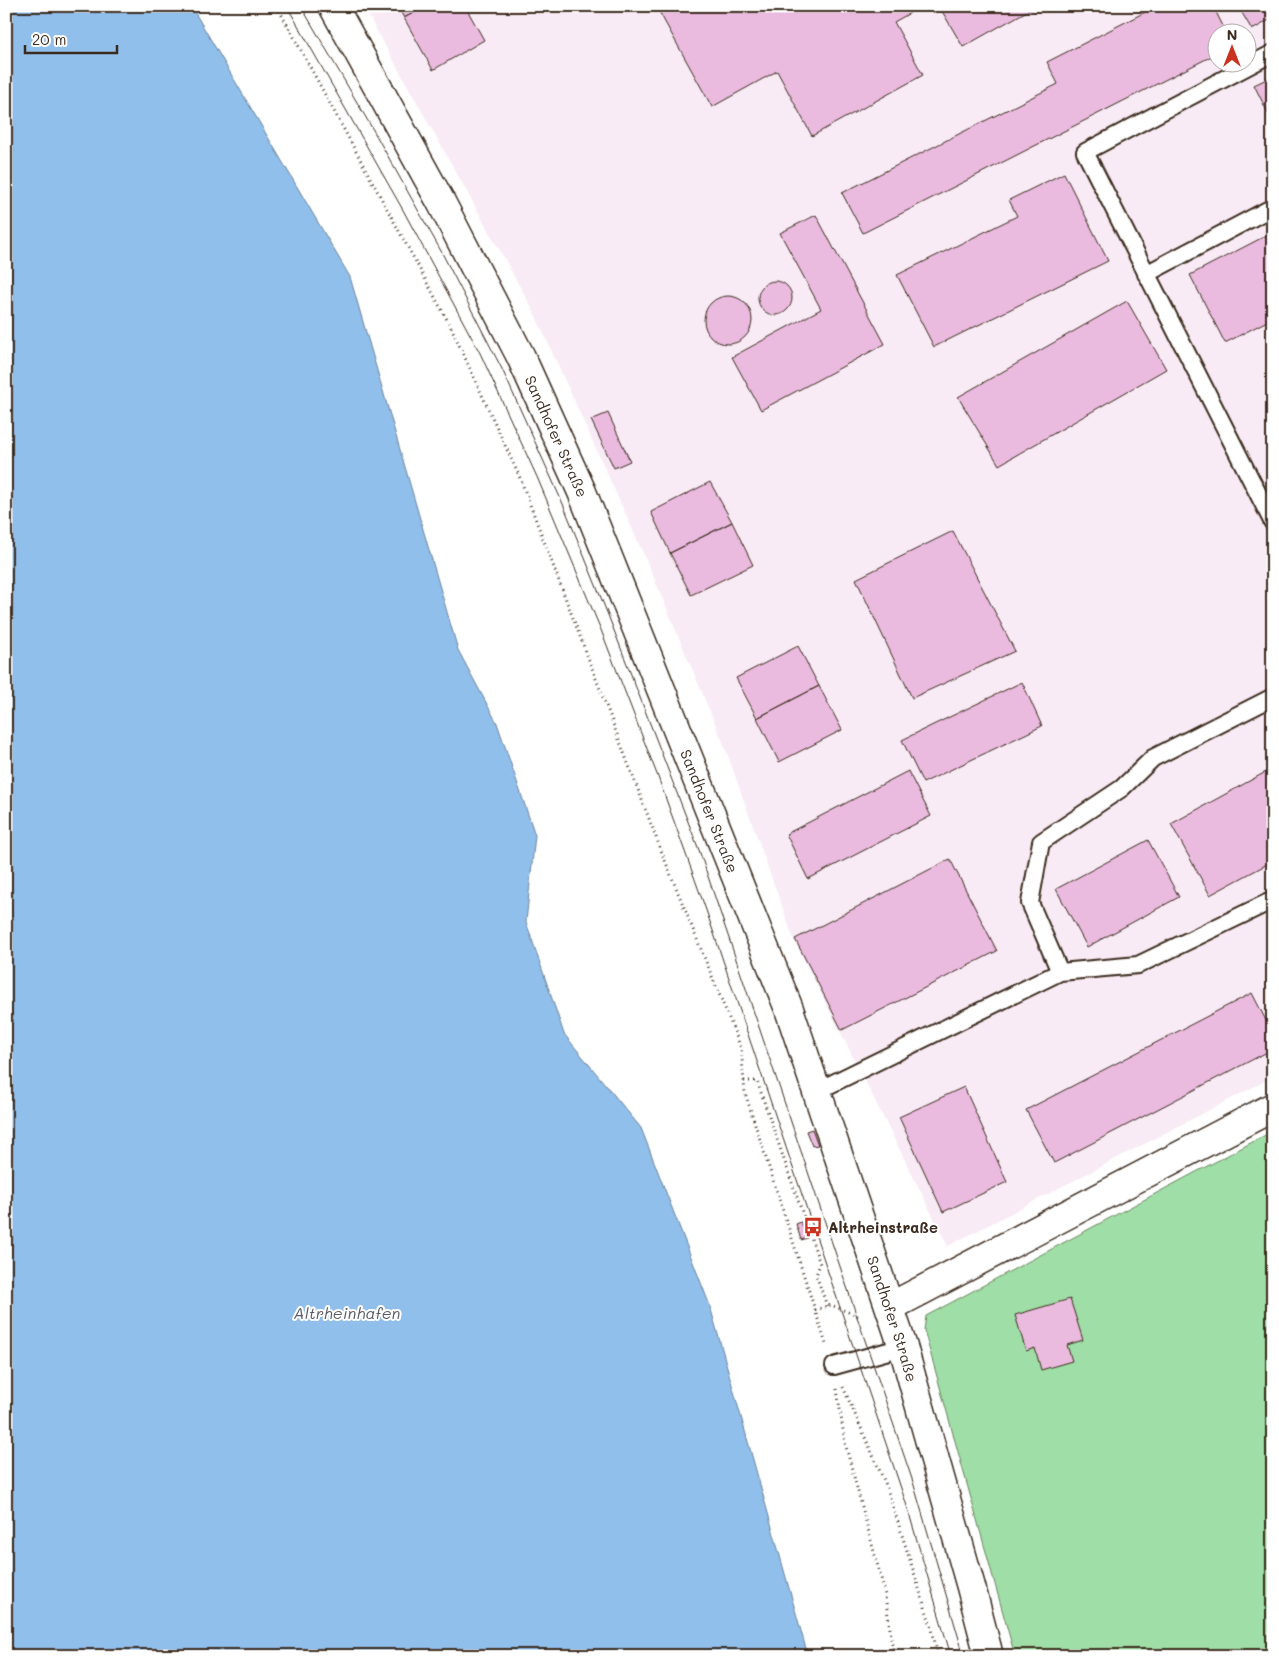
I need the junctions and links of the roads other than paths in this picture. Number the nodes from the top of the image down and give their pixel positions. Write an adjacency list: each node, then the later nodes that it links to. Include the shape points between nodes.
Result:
1 (333, 6): 9 (street, Sandhofer Straße, via 441,202 521,357 582,492 788,1009)
2 (1273, 53): 4 (lane, via 1085,152)
3 (1273, 207): 4 (lane)
4 (1146, 274): 5 (lane)
5 (1273, 523)
6 (1273, 696): 8 (lane, via 1153,758 1122,788 1041,842 1030,903)
7 (1273, 900): 8 (lane, via 1138,965)
8 (1060, 972): 9 (lane)
9 (817, 1091): 11 (street, Sandhofer Straße)
10 (1273, 1106): 11 (street)
11 (890, 1307): 12 (street, Sandhofer Straße)
12 (903, 1347): 13 (lane); 14 (street, Sandhofer Straße)
13 (834, 1366)
14 (989, 1656)

